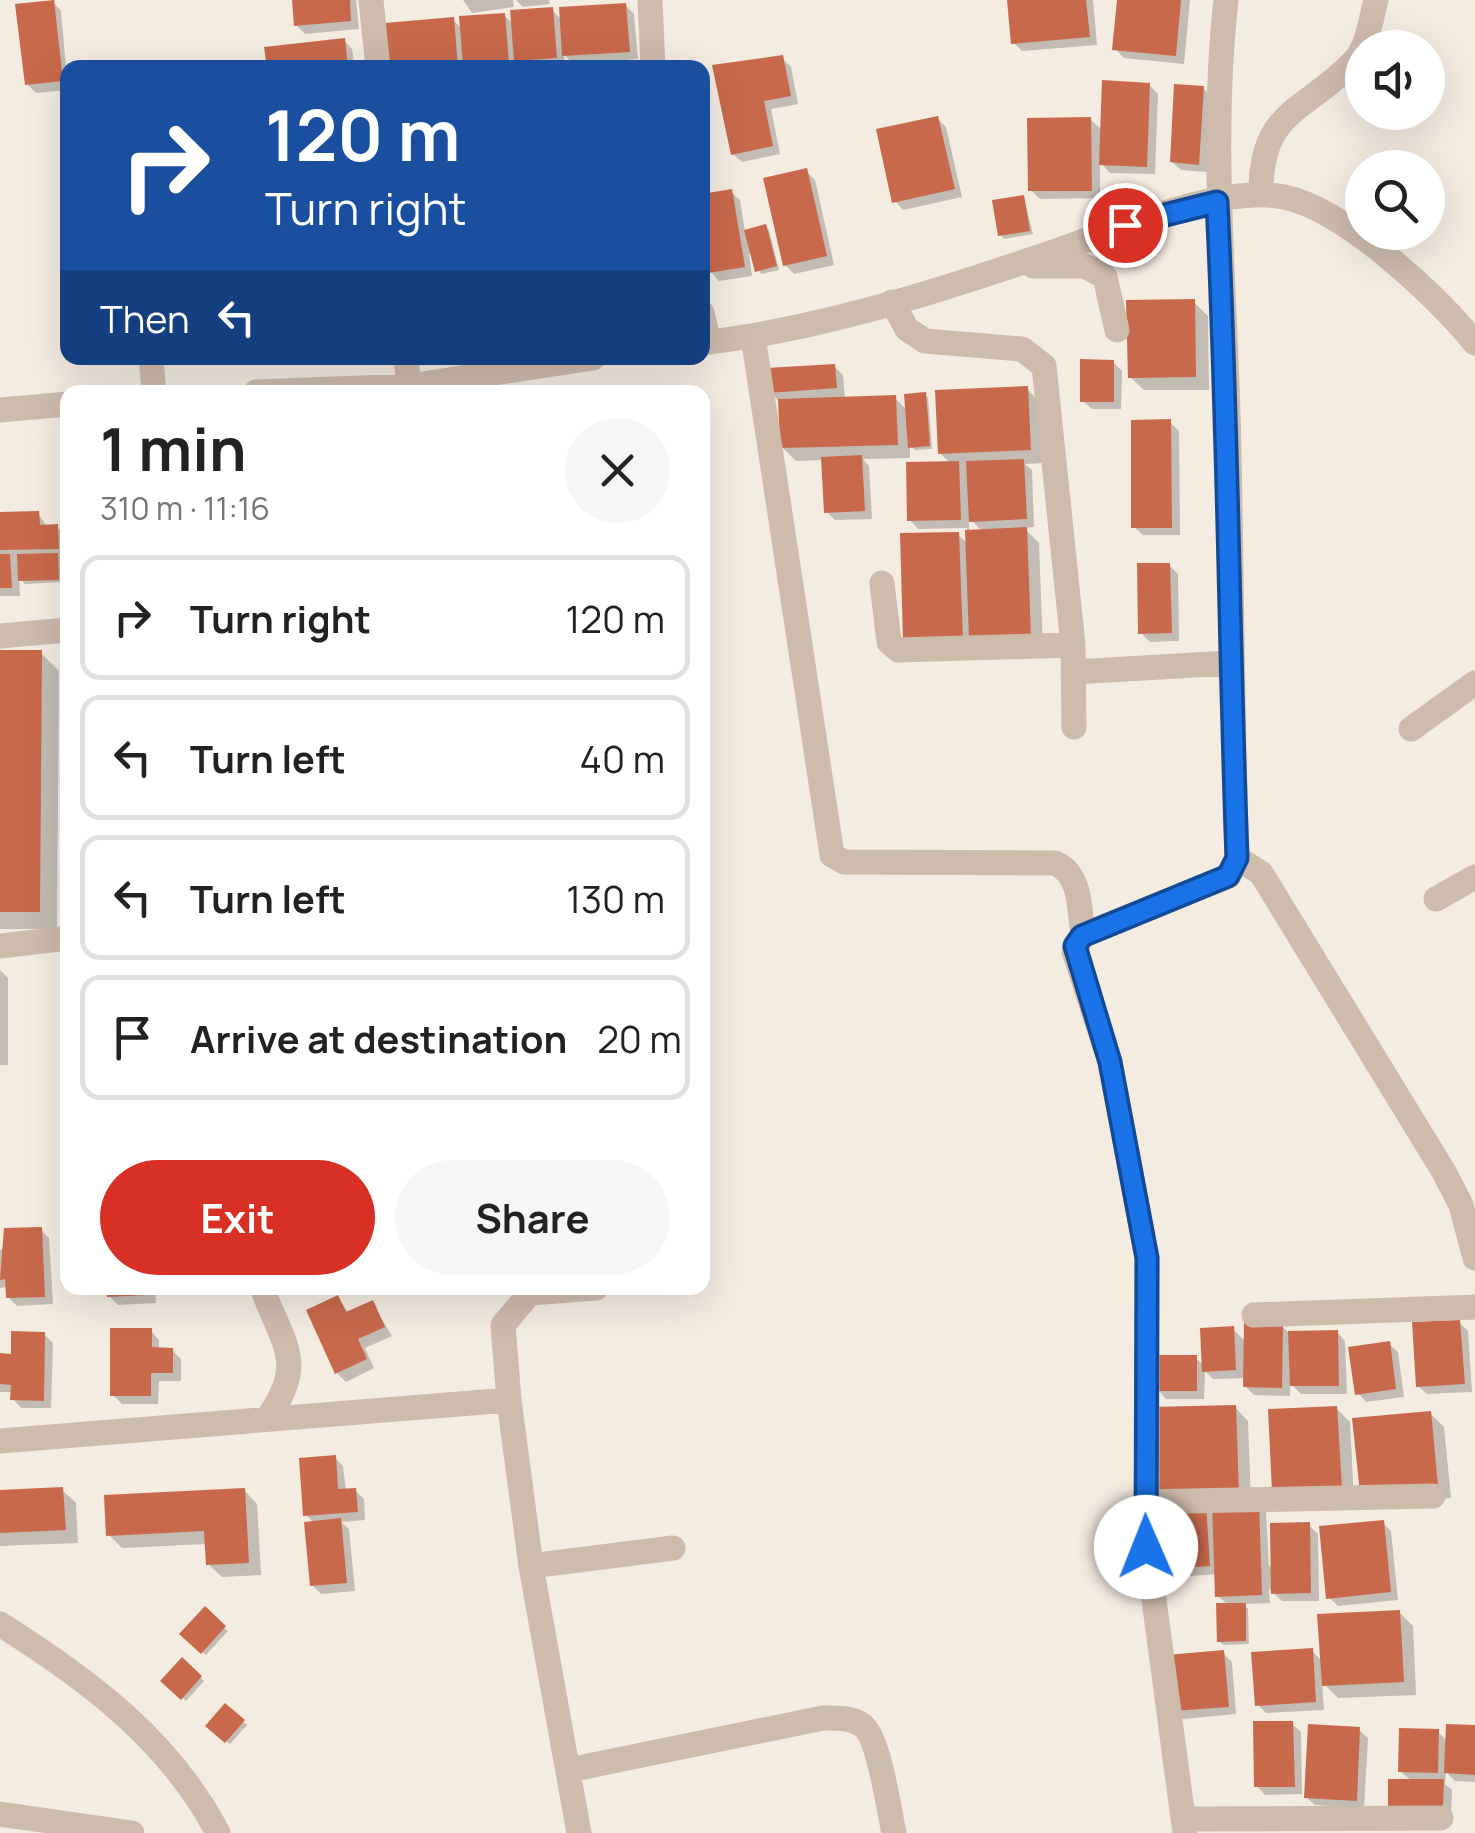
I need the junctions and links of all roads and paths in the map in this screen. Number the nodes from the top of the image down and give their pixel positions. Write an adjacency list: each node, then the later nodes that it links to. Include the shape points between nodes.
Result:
1 (371, 0): 5 (street)
2 (650, 0): 6 (street)
3 (1226, 0): 8 (street)
4 (1376, 0): 7 (street, via 1356,59 1266,142)
5 (377, 60)
6 (653, 60)
7 (1261, 194): 8 (street); 11 (street, via 1316,208 1349,228)
8 (1217, 202): 9 (street, via 1125,225); 23 (street, via 1230,454)
9 (1007, 267): 10 (street); 12 (street, via 1085,266 1105,277)
10 (892, 302): 13 (street); 22 (street, via 907,330 925,341 1022,349 1044,366)
11 (1471, 325)
12 (1117, 330)
13 (753, 336): 14 (street); 31 (street, via 832,855 844,862 1054,863 1074,878)
14 (710, 342)
15 (547, 365): 16 (street)
16 (416, 385)
17 (60, 405): 18 (street)
18 (0, 410)
19 (882, 583): 22 (street, via 889,642 898,650)
20 (60, 631): 21 (street)
21 (0, 636)
22 (1073, 645): 24 (street)
23 (1229, 664): 24 (street); 28 (street)
24 (1074, 672): 26 (street)
25 (1475, 683): 27 (street)
26 (1074, 727)
27 (1411, 730)
28 (1237, 858): 31 (street, via 1228,876); 34 (street, via 1262,873 1444,1172)
29 (1475, 877): 30 (street)
30 (1436, 899)
31 (1082, 936): 43 (street, via 1074,950 1110,1062 1147,1258)
32 (60, 939): 33 (street)
33 (0, 946)
34 (1475, 1258)
35 (265, 1295): 40 (street, via 290,1364 287,1391)
36 (526, 1295): 39 (street, via 502,1325)
37 (1475, 1307): 38 (street)
38 (1254, 1315)
39 (509, 1400): 40 (street); 45 (street)
40 (267, 1419): 41 (street)
41 (0, 1441)
42 (1433, 1496): 43 (street)
43 (1146, 1502): 50 (street, via 1162,1688)
44 (674, 1548): 45 (street)
45 (531, 1566): 47 (street)
46 (0, 1624): 52 (street, via 76,1672 142,1728)
47 (570, 1770): 53 (street); 54 (street, via 842,1718 862,1724 872,1737)
48 (0, 1814): 51 (street)
49 (1441, 1818): 50 (street)
50 (1184, 1826)
51 (132, 1833)
52 (218, 1833)
53 (579, 1833)
54 (894, 1833)

